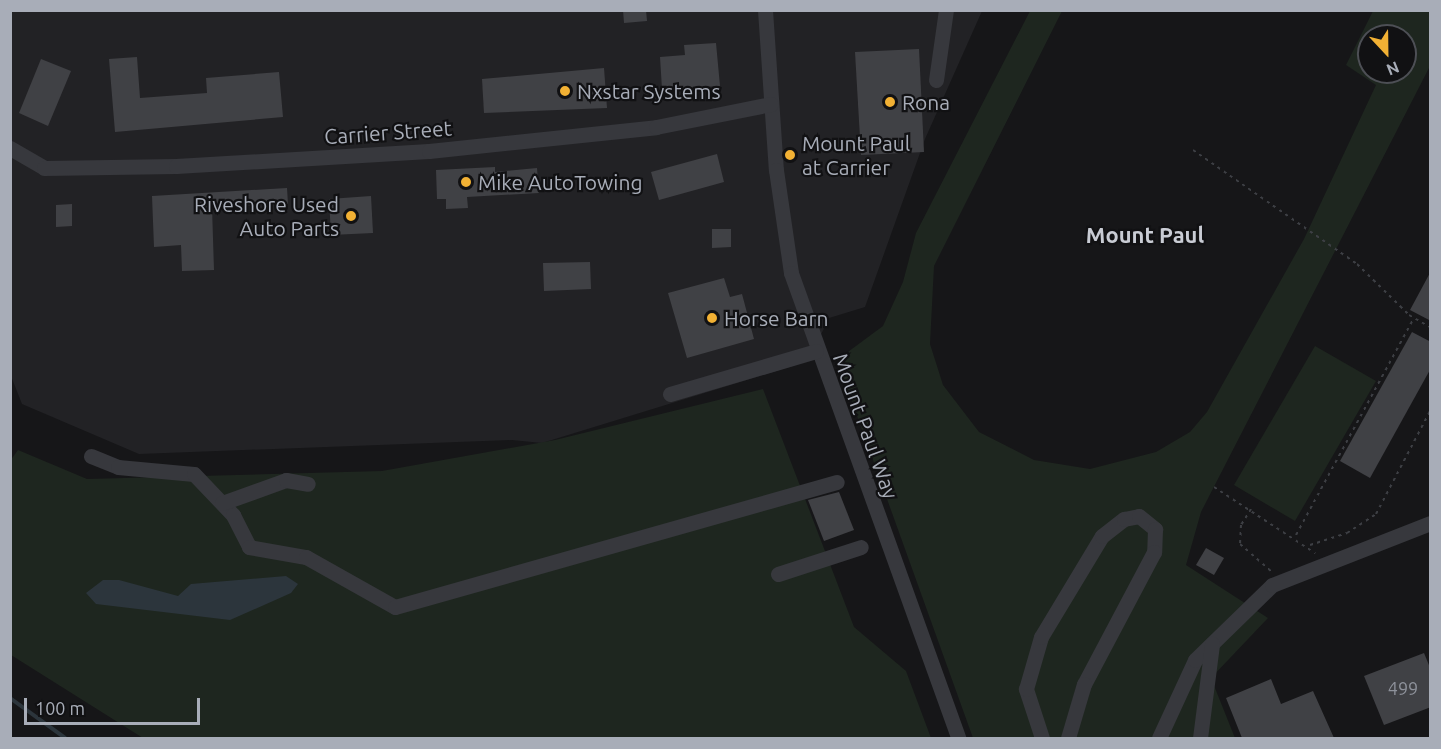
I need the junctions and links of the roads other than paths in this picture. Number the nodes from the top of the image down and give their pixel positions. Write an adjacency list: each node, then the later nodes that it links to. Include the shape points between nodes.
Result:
1 (765, 10): 4 (street, Mount Paul Way)
2 (946, 10): 3 (street)
3 (936, 80)
4 (771, 104): 5 (street, Carrier Street, via 656,127 453,149 176,166 44,168); 6 (street, Mount Paul Way, via 782,227)
5 (10, 148)
6 (816, 351): 7 (street); 16 (street, Mount Paul Way)
7 (670, 394)
8 (90, 456): 11 (street, via 118,467 185,471)
9 (837, 482): 11 (street, via 450,589 406,607 380,602 306,557 249,547)
10 (308, 484): 11 (street, via 286,480)
11 (222, 503)
12 (1431, 523): 15 (street, via 1281,579)
13 (861, 548): 14 (street)
14 (778, 574)
15 (1213, 641): 19 (street, via 1185,678); 20 (street)
16 (958, 738)
17 (1042, 738): 18 (street, via 1026,688 1041,637 1102,536 1124,519 1138,516 1155,529 1154,552 1083,684)
18 (1068, 738)
19 (1159, 738)
20 (1200, 738)

